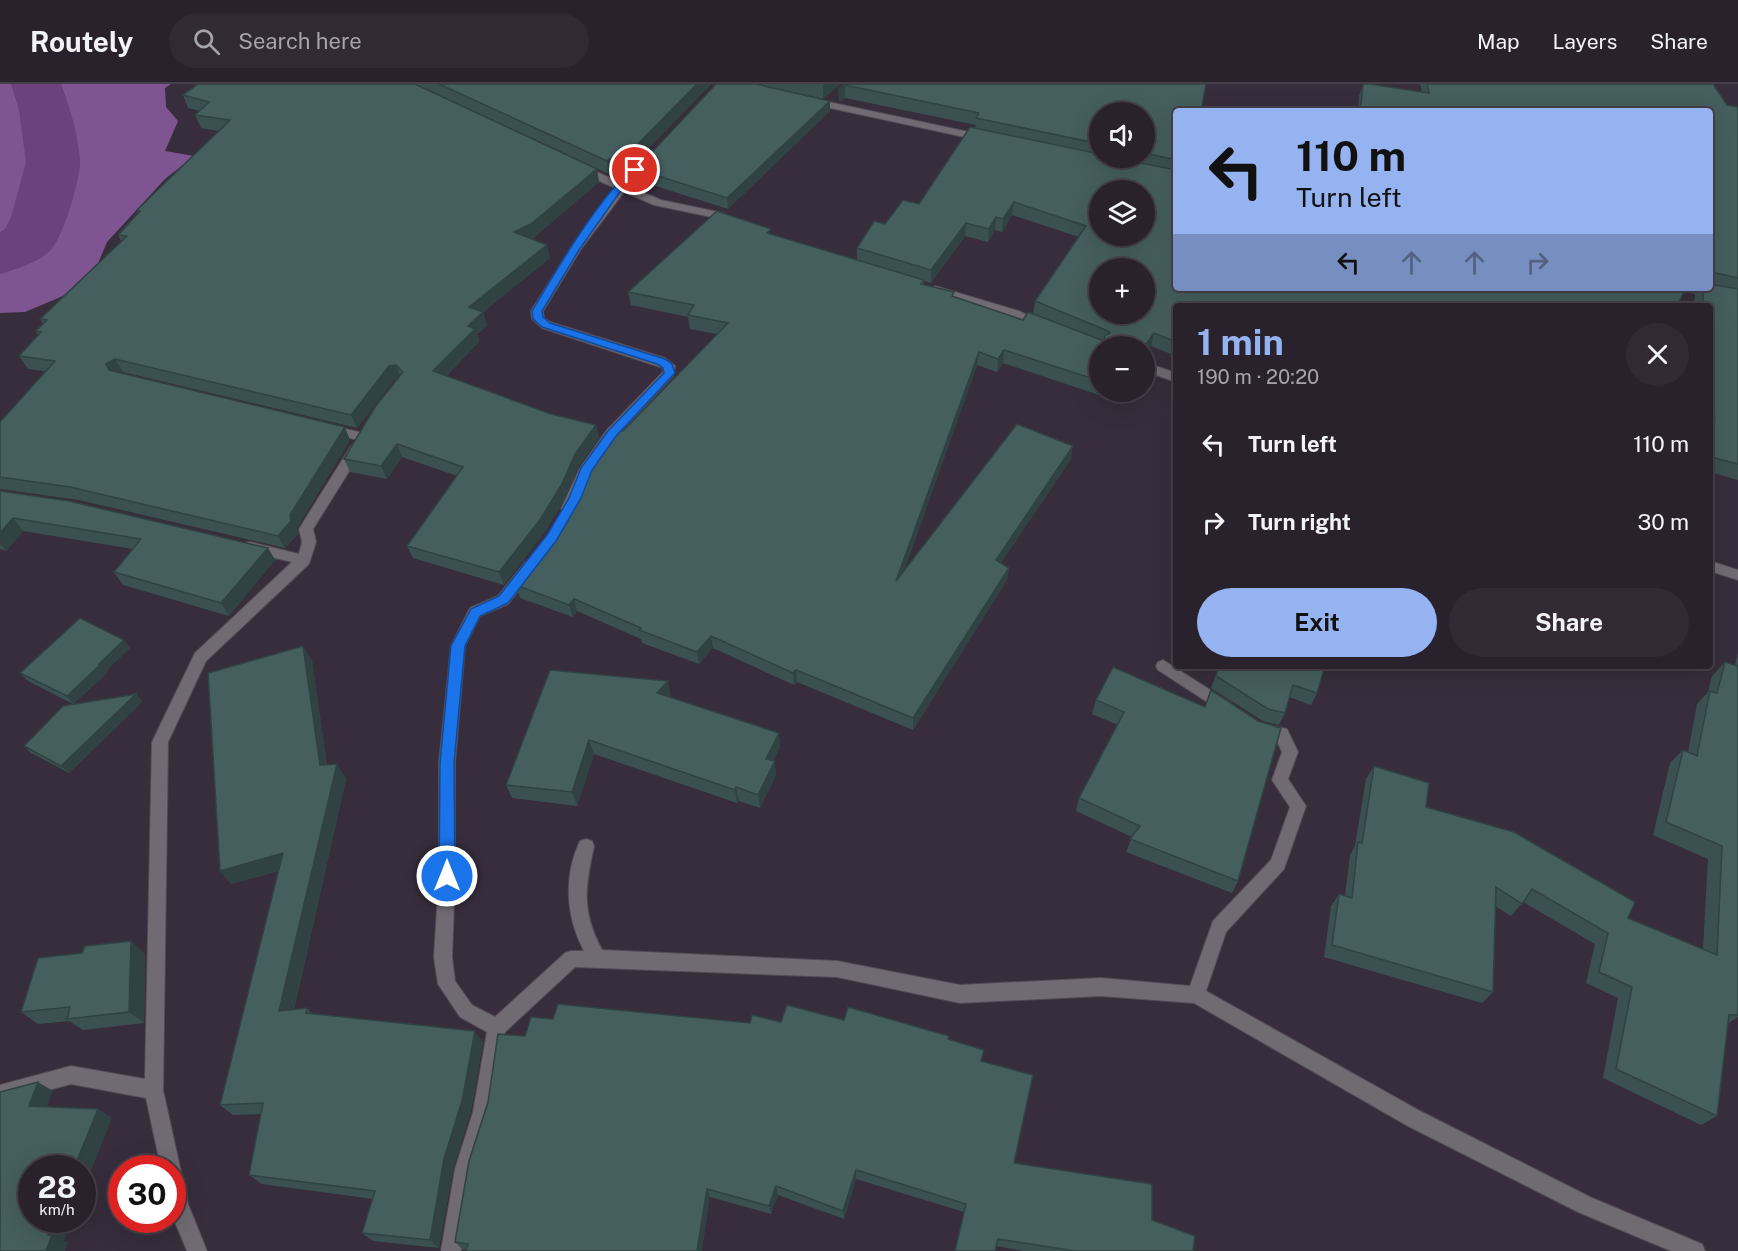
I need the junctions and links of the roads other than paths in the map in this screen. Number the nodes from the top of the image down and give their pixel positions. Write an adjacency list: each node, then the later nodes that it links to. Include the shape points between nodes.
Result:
1 (804, 100): 2 (street, via 830,101)
2 (997, 141)
3 (660, 144): 5 (street)
4 (565, 161): 5 (street)
5 (619, 187): 6 (street, via 658,203); 14 (street, via 543,300 537,311 538,319 546,325 661,361 669,366 669,373 612,433 587,468)
6 (740, 223)
7 (924, 287): 10 (street)
8 (1704, 291): 9 (street)
9 (1738, 298)
10 (1057, 331)
11 (1155, 370): 12 (street)
12 (1173, 377)
13 (317, 426): 17 (street, via 365,432 306,529 309,542)
14 (563, 518)
15 (236, 544): 17 (street)
16 (539, 554): 24 (street, via 503,600 475,612 458,646 453,690 447,763 443,957 447,984 466,1011)
17 (304, 560): 25 (street, via 200,657 160,742)
18 (1713, 567): 19 (street)
19 (1738, 575)
20 (1164, 666): 23 (street, via 1258,728 1281,734 1290,752 1280,780 1298,806 1278,864 1219,927)
21 (586, 846): 22 (street, via 575,894 581,928 597,958)
22 (713, 964): 23 (street, via 837,969 960,994 1101,987); 24 (street, via 571,959)
23 (1196, 995): 31 (street, via 1413,1118 1586,1205)
24 (497, 1028): 30 (street, via 483,1112 465,1169)
25 (154, 1090): 26 (street, via 71,1075); 27 (street)
26 (0, 1094)
27 (168, 1155)
28 (186, 1224): 29 (street)
29 (197, 1251)
30 (451, 1251)
31 (1695, 1251)

